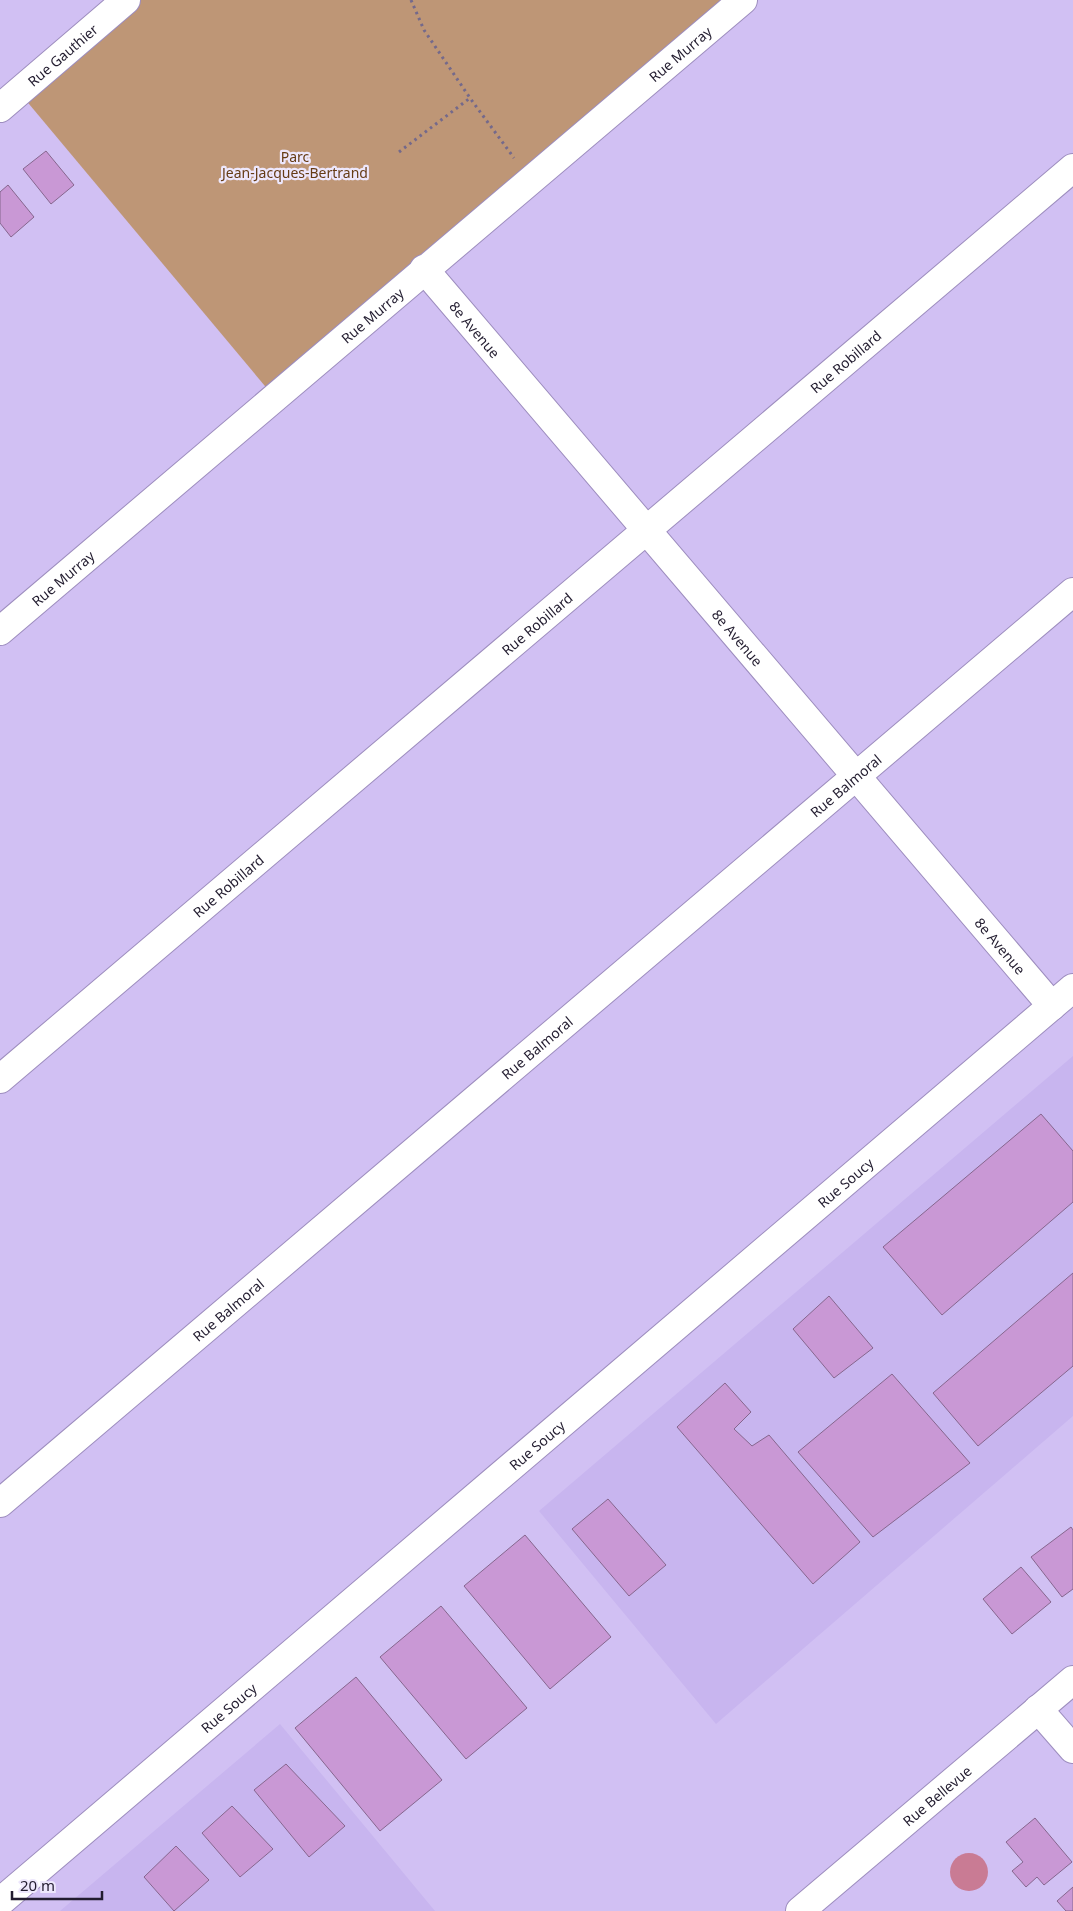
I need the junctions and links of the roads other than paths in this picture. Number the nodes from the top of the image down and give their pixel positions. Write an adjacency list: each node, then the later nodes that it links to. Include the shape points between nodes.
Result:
1 (126, 0): 3 (street, Rue Gauthier)
2 (743, 0): 5 (street, Rue Murray)
3 (0, 108)
4 (1073, 168): 6 (street, Rue Robillard)
5 (424, 269): 6 (street, 8e Avenue); 8 (street, Rue Murray)
6 (648, 530): 9 (street, 8e Avenue); 12 (street, Rue Robillard)
7 (1073, 592): 9 (street, Rue Balmoral)
8 (0, 631)
9 (856, 776): 11 (street, 8e Avenue); 13 (street, Rue Balmoral)
10 (1073, 988): 11 (street, Rue Soucy)
11 (1052, 1006): 17 (street, Rue Soucy)
12 (0, 1079)
13 (0, 1503)
14 (1073, 1680): 15 (street, Rue Bellevue)
15 (1038, 1709): 16 (street); 18 (street, Rue Bellevue)
16 (1073, 1749)
17 (4, 1890)
18 (800, 1911)

